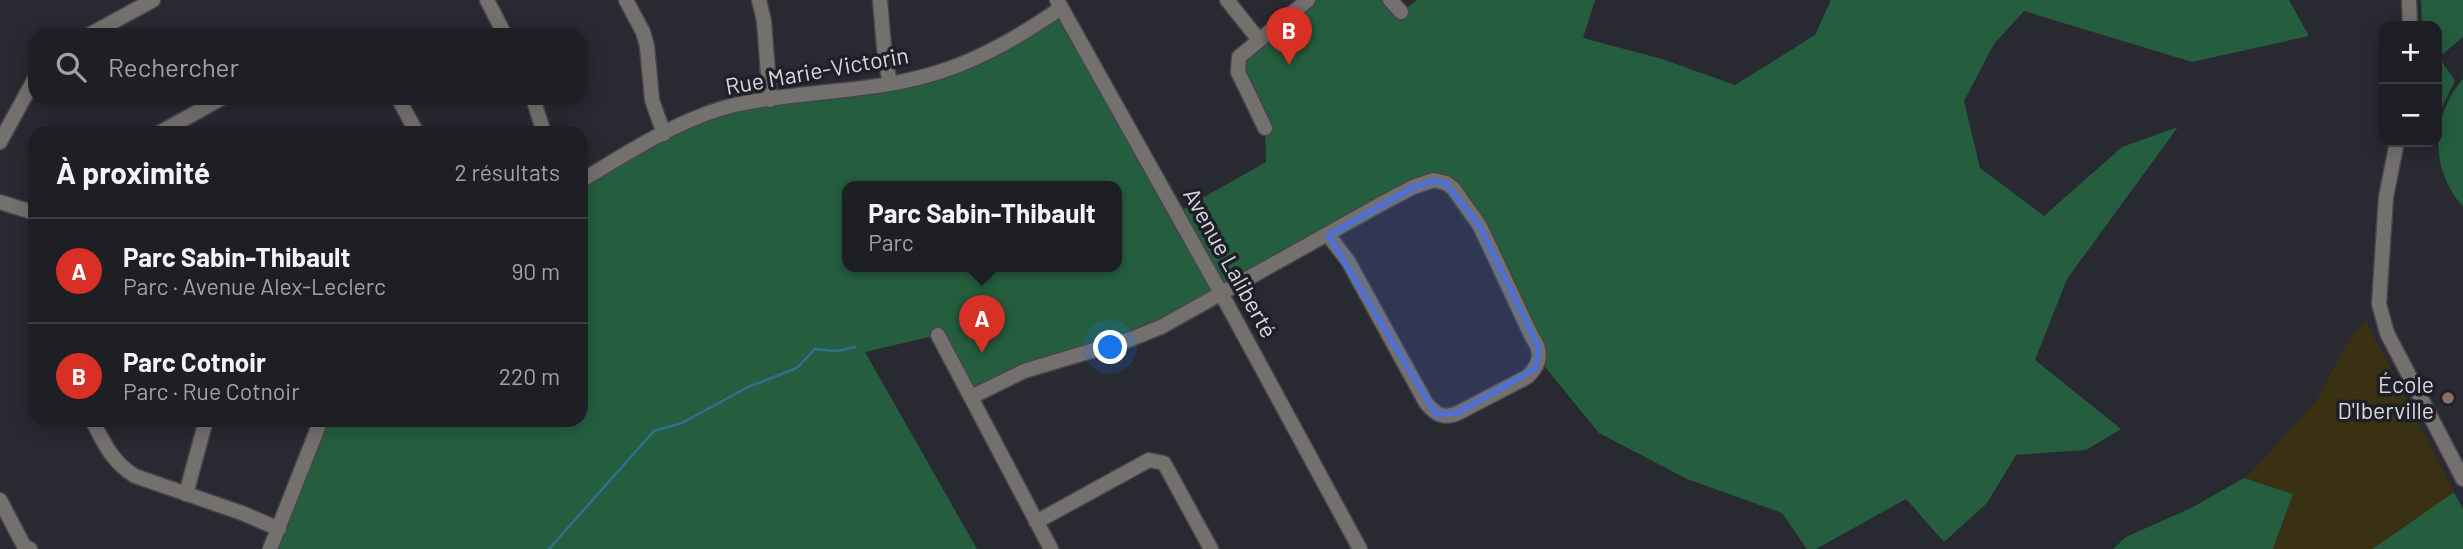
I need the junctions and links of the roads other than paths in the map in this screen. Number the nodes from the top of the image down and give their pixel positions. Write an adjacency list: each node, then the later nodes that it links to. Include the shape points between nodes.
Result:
1 (153, 0): 13 (street)
2 (487, 0): 14 (street)
3 (626, 0): 26 (street, via 645,39 652,100)
4 (759, 0): 18 (street)
5 (880, 0): 16 (street)
6 (1227, 0): 15 (street)
7 (1308, 0): 15 (street)
8 (1390, 0): 11 (street)
9 (2409, 0): 12 (street)
10 (1059, 4): 16 (street, Rue Marie-Victorin, via 1027,29 965,62); 33 (street, Avenue Laliberté)
11 (1401, 12)
12 (2410, 21)
13 (102, 28)
14 (501, 28)
15 (1259, 40): 25 (street, via 1239,57 1238,72)
16 (890, 83): 18 (street, Rue Marie-Victorin)
17 (28, 91): 27 (street)
18 (770, 100): 26 (street, Rue Marie-Victorin, via 738,104)
19 (209, 105): 22 (street)
20 (402, 105): 23 (street)
21 (535, 105): 24 (street)
22 (172, 126)
23 (413, 126)
24 (542, 126)
25 (1265, 128)
26 (664, 134): 29 (street, Rue Marie-Victorin)
27 (0, 142)
28 (2396, 147): 39 (street, via 2386,197 2379,304 2387,333)
29 (588, 177)
30 (0, 202): 31 (street)
31 (28, 211)
32 (1328, 235): 32 (street, via 1348,261 1436,415 1458,413 1536,369 1539,347 1480,226 1446,183 1434,180 1413,187); 33 (street)
33 (1221, 293): 35 (street, via 1146,334 1024,371); 48 (street, Avenue Laliberté)
34 (938, 335): 35 (street)
35 (971, 397): 42 (street)
36 (96, 427): 40 (street, via 111,457 123,468)
37 (204, 427): 40 (street)
38 (318, 427): 43 (street)
39 (2463, 479)
40 (186, 494): 43 (street)
41 (0, 500): 44 (street, via 24,546)
42 (1036, 522): 46 (street); 47 (street, via 1149,460 1157,460 1164,463)
43 (279, 529): 45 (street)
44 (30, 549)
45 (270, 549)
46 (1051, 549)
47 (1211, 549)
48 (1360, 549)

